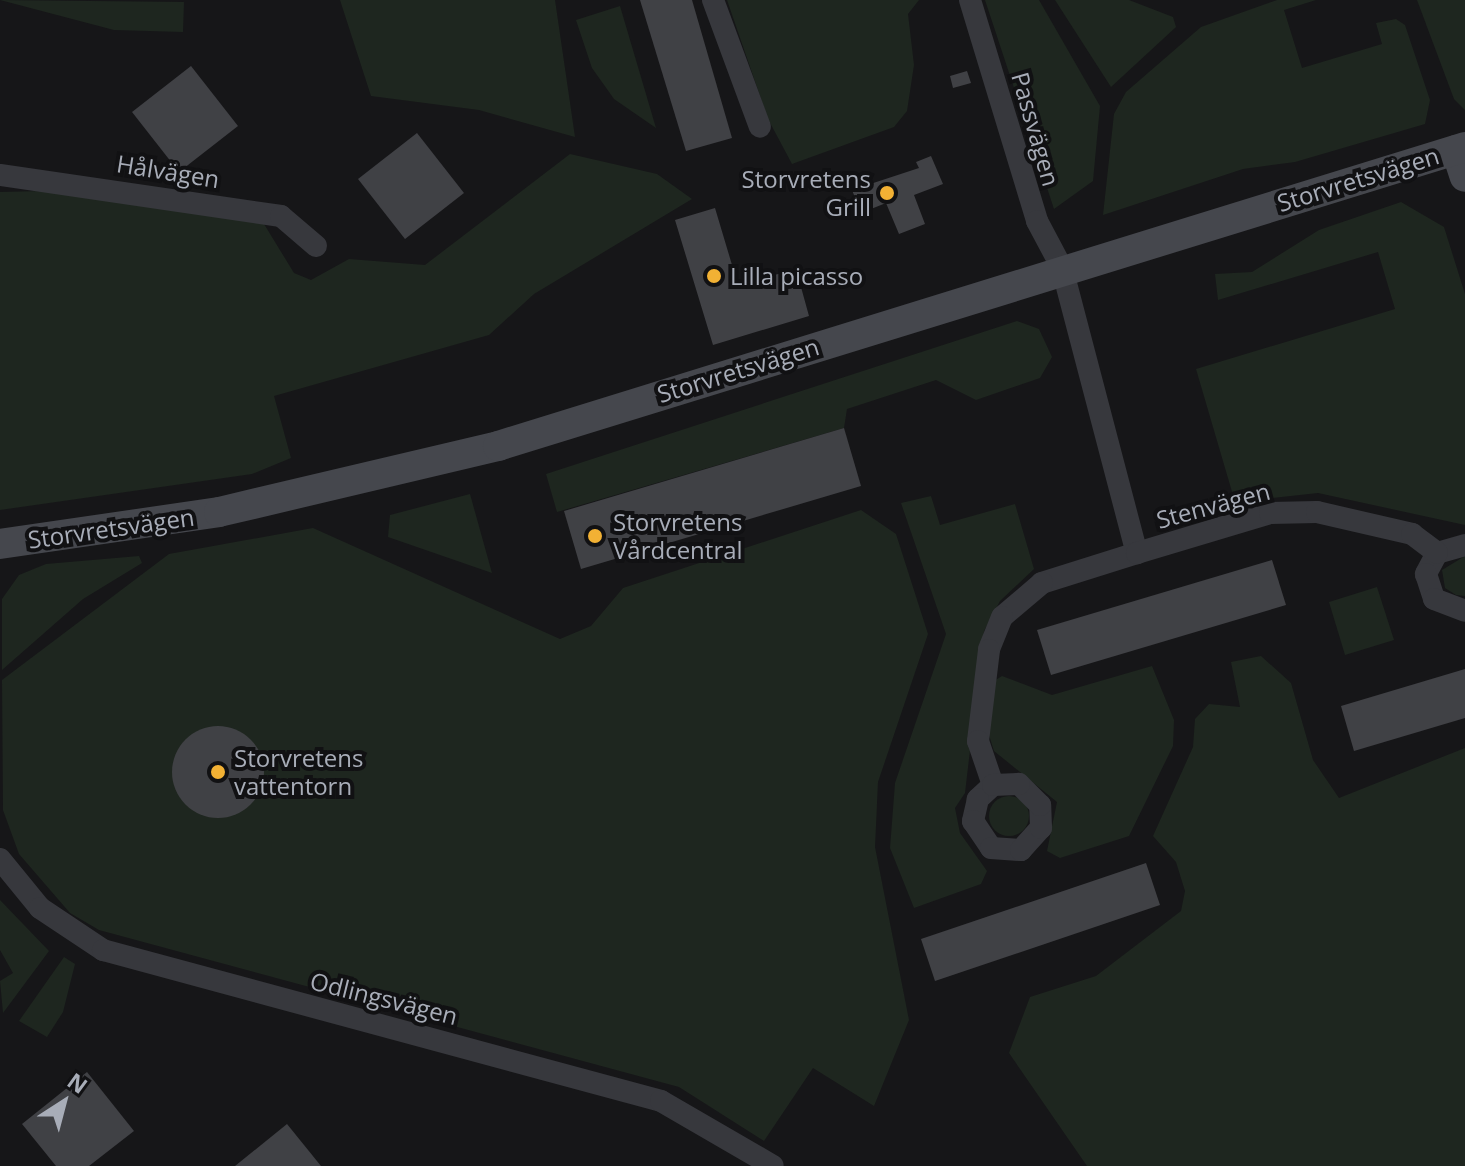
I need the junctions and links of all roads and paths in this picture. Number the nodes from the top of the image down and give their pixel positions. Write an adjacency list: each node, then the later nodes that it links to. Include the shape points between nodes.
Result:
1 (713, 0): 3 (street)
2 (970, 0): 7 (street, Passvägen, via 1037,221)
3 (760, 127)
4 (1462, 158): 7 (street, Storvretsvägen)
5 (0, 175): 6 (street, Hålvägen, via 281,216)
6 (316, 246)
7 (1062, 268): 8 (street, Storvretsvägen, via 498,446 219,512); 10 (street, Stenvägen)
8 (0, 544)
9 (1465, 545): 11 (street)
10 (1137, 553): 11 (street, Stenvägen, via 1270,513 1317,512 1412,534); 13 (street, Stenvägen, via 1042,583 1002,617 989,650 978,741)
11 (1437, 553): 12 (street, via 1426,574 1429,592 1441,606)
12 (1465, 611)
13 (993, 785)
14 (0, 859): 15 (street, Odlingsvägen, via 40,908 103,950 661,1101)
15 (773, 1166)

